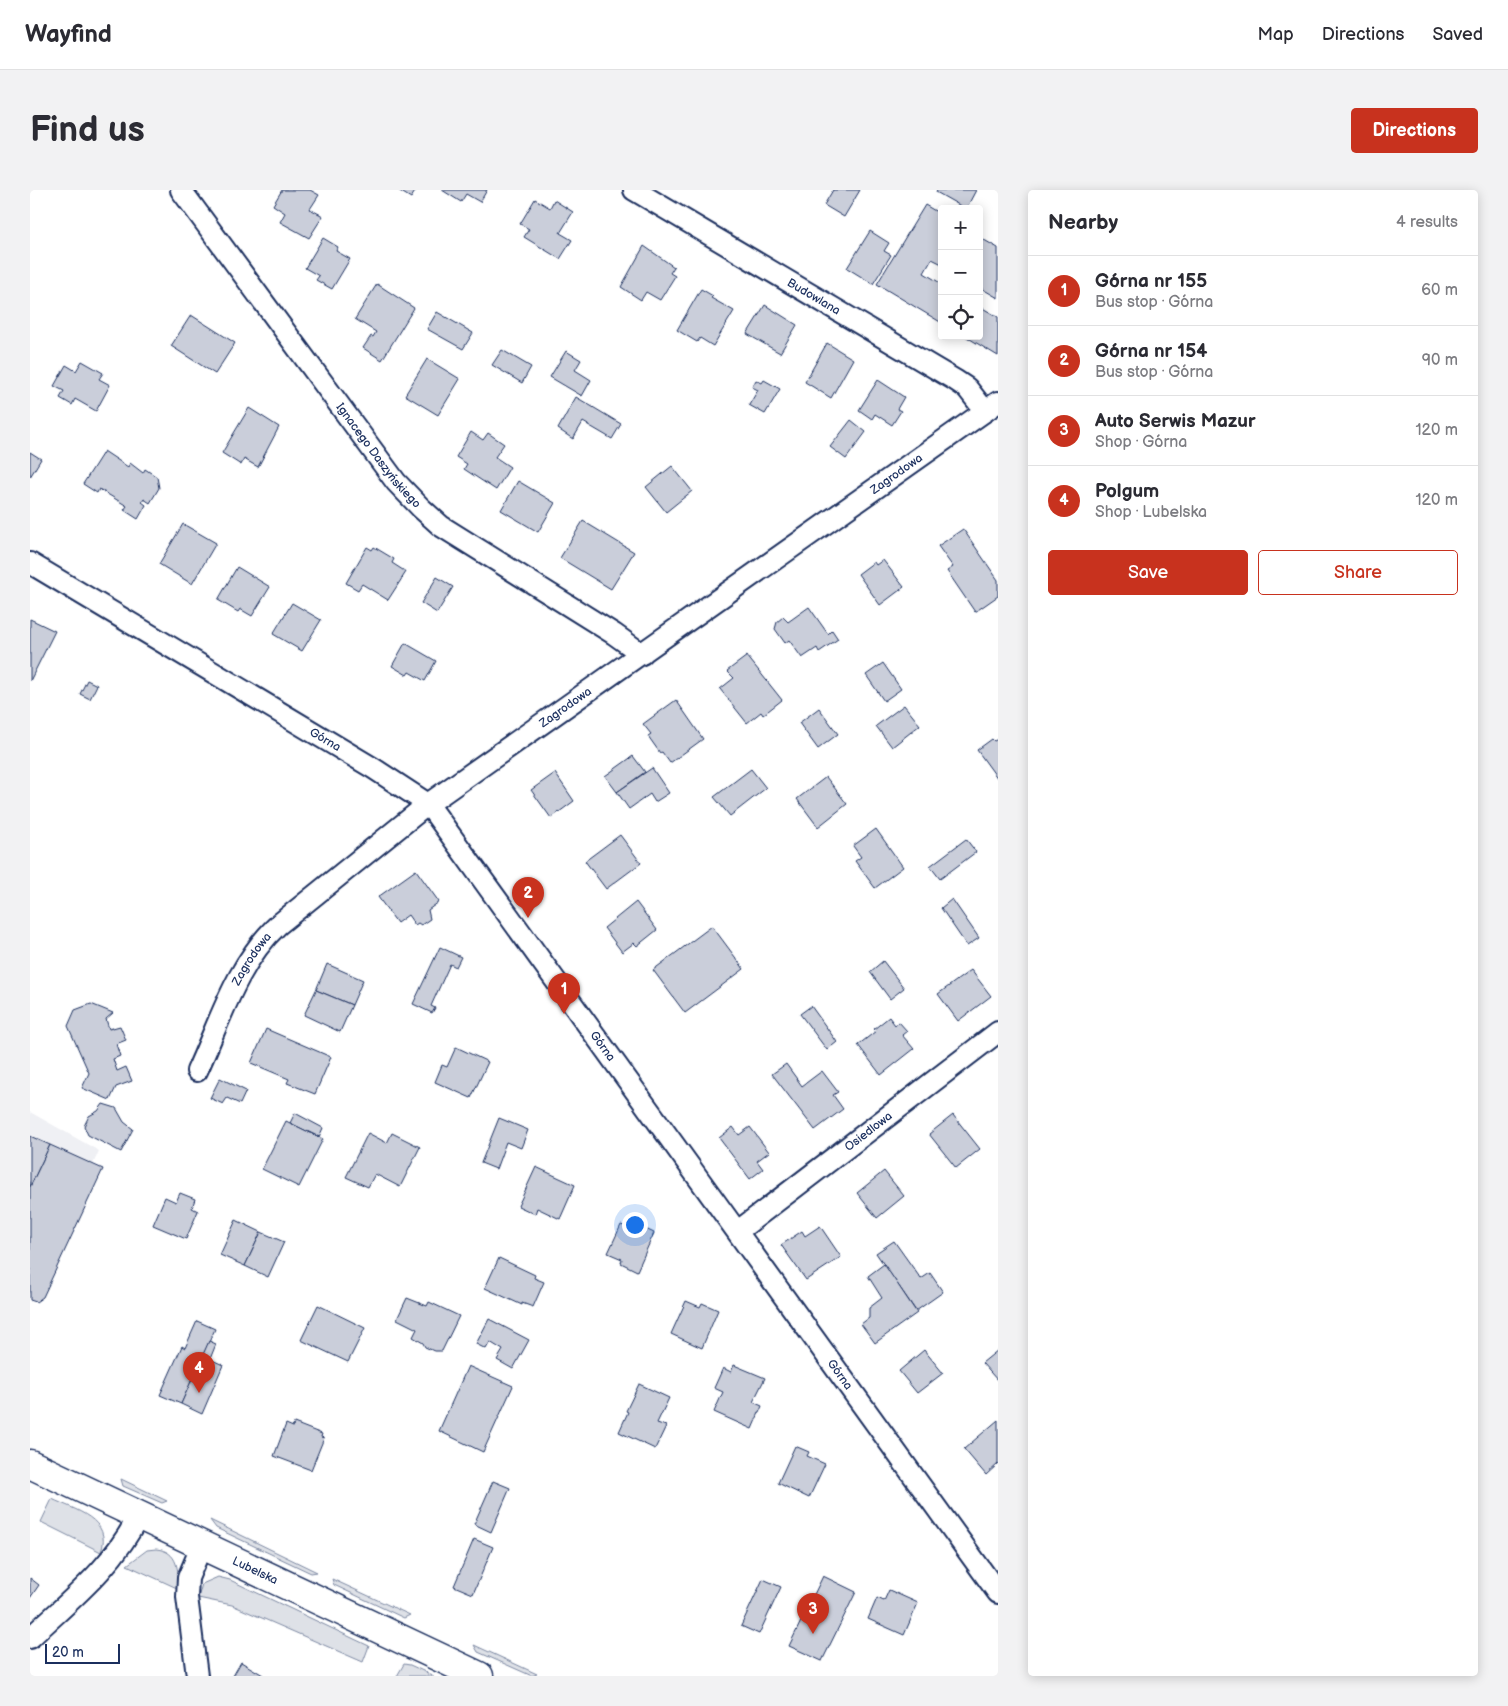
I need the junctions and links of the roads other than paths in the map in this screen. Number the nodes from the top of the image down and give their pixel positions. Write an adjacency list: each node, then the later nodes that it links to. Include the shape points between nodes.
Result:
1 (181, 190): 5 (street, Ignacego Daszyńskiego, via 396,482 421,508 442,526)
2 (634, 190): 3 (street, Budowlana, via 955,380)
3 (992, 407): 5 (street, Zagrodowa)
4 (30, 563): 6 (street, Górna, via 381,772)
5 (642, 654): 6 (street, Zagrodowa)
6 (428, 804): 8 (street, Zagrodowa, via 261,941 249,959); 9 (street, Górna)
7 (998, 1032): 9 (street, Osiedlowa)
8 (197, 1071)
9 (738, 1232): 13 (street, Górna)
10 (30, 1464): 11 (main road, Lubelska)
11 (139, 1515): 12 (main road, Lubelska); 14 (street, via 108,1564)
12 (202, 1545): 15 (street, via 188,1578 187,1597); 16 (main road, Lubelska)
13 (998, 1593)
14 (30, 1638)
15 (197, 1676)
16 (479, 1676)

